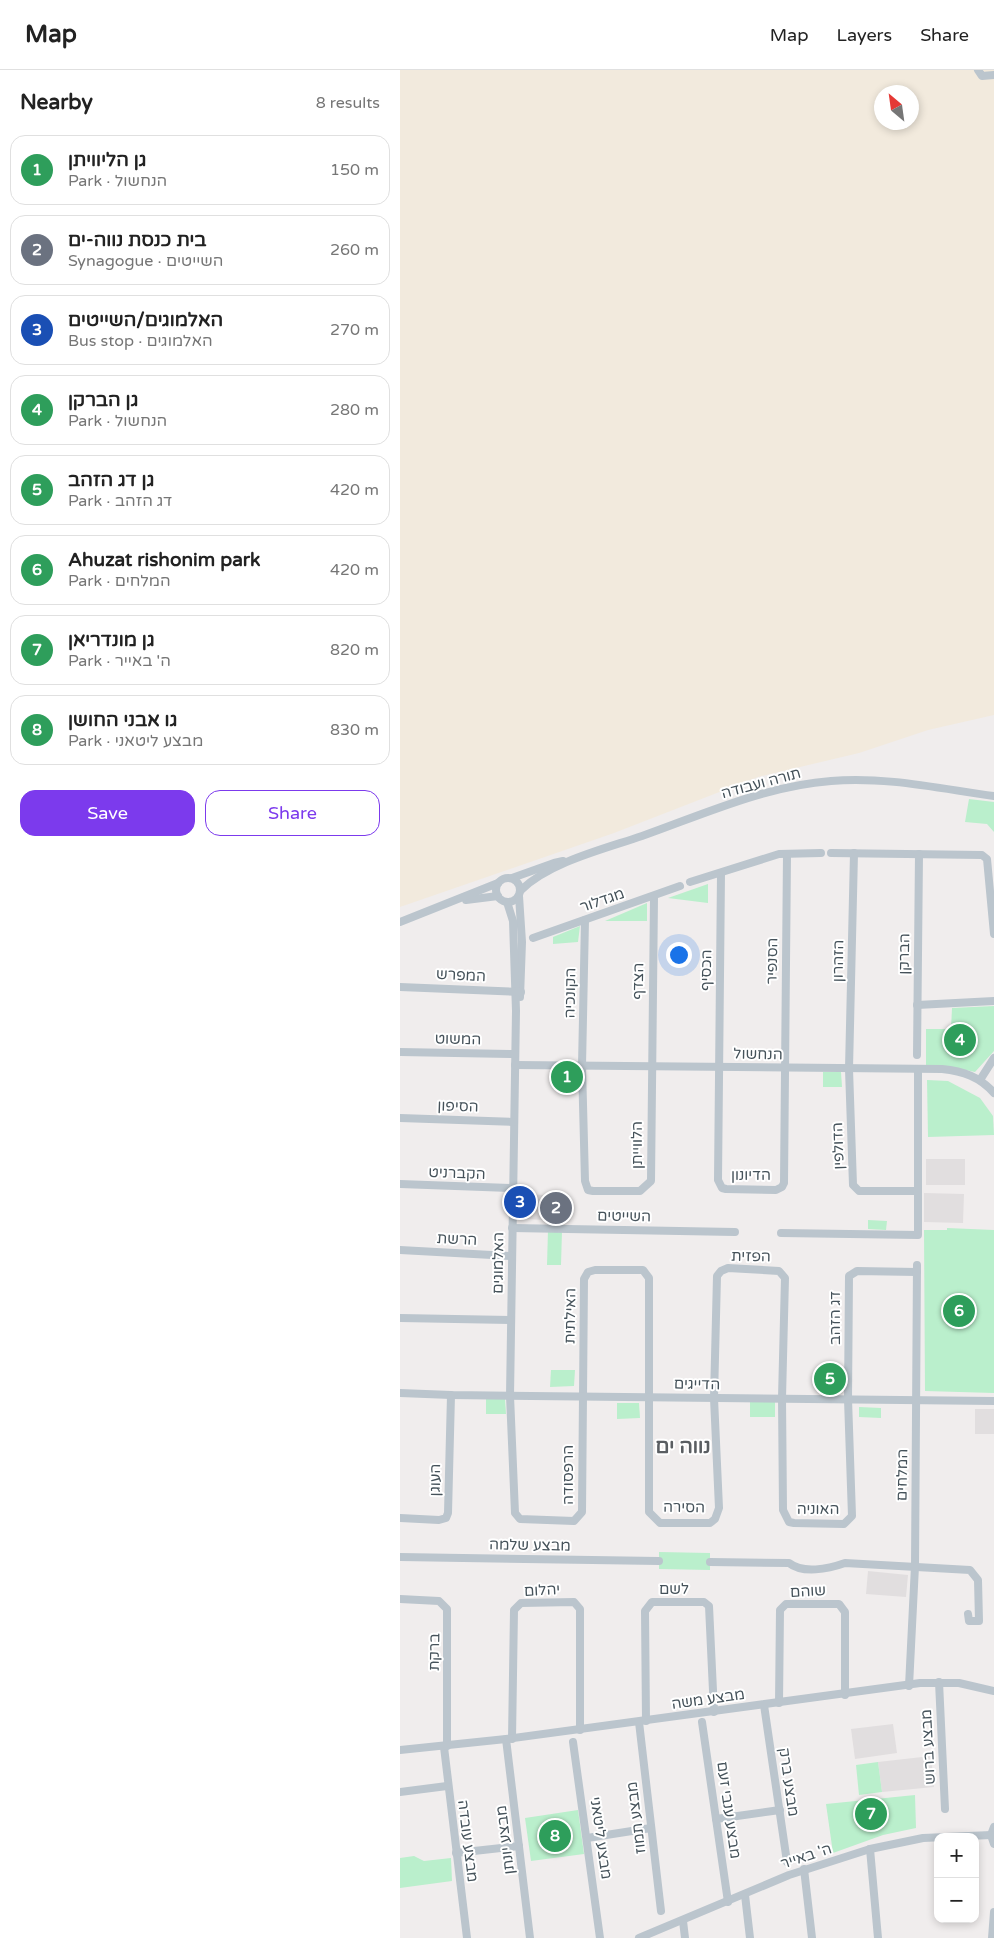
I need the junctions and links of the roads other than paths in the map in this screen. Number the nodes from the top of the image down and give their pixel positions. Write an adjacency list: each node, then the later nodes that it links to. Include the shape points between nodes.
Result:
1 (978, 70): 2 (street, via 982,76)
2 (994, 75)
3 (994, 796): 9 (street, תורה ועבודה, via 908,784 834,780 807,784 753,796)
4 (821, 853): 7 (street)
5 (831, 853): 6 (street)
6 (854, 853): 8 (street); 37 (street, הזהרון)
7 (787, 854): 10 (street); 36 (street, הסנפיר)
8 (919, 854): 22 (street, via 979,855 986,858); 27 (street, הברקן)
9 (573, 860): 11 (street, תורה ועבודה); 15 (street, תורה ועבודה, via 528,884)
10 (721, 873): 12 (street); 35 (street, הכסיף)
11 (512, 878): 13 (street, via 504,878); 15 (street, via 518,883)
12 (690, 882)
13 (498, 884): 16 (street); 18 (street)
14 (680, 886): 17 (street, מגדלור)
15 (520, 893): 19 (street, via 514,901); 25 (street, האלמוגים, via 522,942)
16 (498, 896): 18 (street); 19 (street)
17 (654, 897): 20 (street, מגדלור); 34 (street, הצדף)
18 (454, 901): 21 (street)
19 (507, 902): 25 (street, האלמוגים, via 512,921)
20 (585, 920): 23 (street, מגדלור); 33 (street, הקונכיה)
21 (400, 922)
22 (994, 934)
23 (533, 938)
24 (400, 987): 25 (street, המפרש)
25 (517, 992): 29 (street, האלמוגים)
26 (994, 1001): 27 (street)
27 (917, 1005): 30 (street, הברקן)
28 (400, 1052): 29 (street, המשוט)
29 (515, 1054): 32 (street, האלמוגים)
30 (917, 1055)
31 (994, 1058): 39 (street)
32 (515, 1065): 33 (street, הנחשול); 42 (street, האלמוגים)
33 (582, 1066): 34 (street, הנחשול); 34 (street, הלווייתן, via 585,1181 588,1190 592,1191 640,1191 651,1181)
34 (651, 1067): 35 (street, הנחשול)
35 (718, 1067): 36 (street, הנחשול); 36 (street, הדיונון, via 718,1180 722,1188 736,1190 776,1190 782,1187)
36 (784, 1068): 37 (street, הנחשול)
37 (849, 1069): 38 (street, הנחשול); 45 (street, הדולפין, via 854,1188 859,1191)
38 (918, 1069): 39 (street, הנחשול, via 954,1070); 45 (street)
39 (980, 1080): 40 (street, הנחשול)
40 (994, 1093)
41 (400, 1118): 42 (street, הסיפון)
42 (514, 1122): 44 (street, האלמוגים)
43 (400, 1184): 44 (street, הקברניט)
44 (513, 1188): 46 (street, האלמוגים)
45 (918, 1191): 48 (street, via 918,1235)
46 (512, 1228): 47 (street, השייטים); 50 (street, האלמוגים)
47 (735, 1232)
48 (781, 1233)
49 (400, 1250): 50 (street, הרשת)
50 (512, 1256): 53 (street, האלמוגים)
51 (917, 1268): 61 (street, דג הזהב, via 857,1271 849,1276); 62 (street, המלחים)
52 (400, 1318): 53 (street)
53 (511, 1320): 56 (street, האלמוגים)
54 (400, 1392): 55 (street, הדייגים)
55 (451, 1395): 56 (street, הדייגים); 64 (street, העוגן, via 446,1518)
56 (510, 1396): 57 (street, הדייגים); 57 (street, הרפסודה, via 515,1514 524,1520 574,1521 582,1512)
57 (582, 1396): 58 (street, הדייגים); 58 (street, האילתית, via 584,1279 588,1272 595,1270 642,1270 648,1274 650,1282)
58 (649, 1397): 59 (street, הדייגים); 59 (street, הסירה, via 649,1512 660,1523 710,1523 718,1513)
59 (714, 1398): 60 (street, הדייגים); 60 (street, הפזית, via 717,1276 728,1268 778,1271 785,1278)
60 (782, 1398): 61 (street, הדייגים); 61 (street, האוניה, via 783,1510 786,1517 794,1524 841,1526 852,1516)
61 (848, 1399): 62 (street, הדייגים)
62 (917, 1400): 63 (street, הדייגים); 68 (street, המלחים)
63 (994, 1401)
64 (400, 1518)
65 (400, 1557): 66 (street, מבצע שלמה)
66 (659, 1561)
67 (710, 1562): 68 (street, via 788,1563 796,1569 831,1568 845,1563)
68 (915, 1566): 70 (street, via 974,1572 978,1580 979,1621 969,1621); 72 (street, המלחים)
69 (400, 1599): 83 (street, ברקת, via 439,1601 447,1609)
70 (968, 1614)
71 (939, 1682): 72 (street, מבצע משה); 73 (street, מבצע משה); 87 (street, מבצע ברוש)
72 (909, 1686): 74 (street, מבצע משה)
73 (994, 1691)
74 (844, 1695): 75 (street, מבצע משה); 75 (street, שוהם, via 845,1612 842,1606 786,1604 780,1610)
75 (778, 1703): 76 (street, מבצע משה)
76 (764, 1705): 77 (street, מבצע משה); 88 (street, מבצע ברק)
77 (714, 1712): 78 (street, מבצע משה); 78 (street, לשם, via 709,1606 704,1602 652,1602 645,1610)
78 (643, 1721): 80 (street, מבצע משה); 90 (street, מבצע תמוז)
79 (702, 1722): 89 (street, מבצע ענבי זעם)
80 (580, 1730): 81 (street, מבצע משה); 81 (street, יהלום, via 580,1610 574,1602 521,1603 514,1610)
81 (509, 1739): 83 (street, מבצע משה); 94 (street, מבצע יונתן)
82 (573, 1742): 92 (street, מבצע ליטאני)
83 (445, 1746): 84 (street, מבצע משה); 85 (street, מבצע עובדה)
84 (400, 1751)
85 (448, 1786): 86 (street); 96 (street, מבצע עובדה)
86 (400, 1792)
87 (945, 1809)
88 (780, 1810): 89 (street); 97 (street, מבצע ברק)
89 (716, 1819): 100 (street, מבצע ענבי זעם)
90 (651, 1828): 92 (street); 101 (street, מבצע תמוז)
91 (992, 1831): 93 (street); 95 (street, ה' באייר, via 924,1838)
92 (587, 1838): 106 (street, מבצע ליטאני)
93 (994, 1844)
94 (519, 1846): 96 (street); 105 (street, מבצע יונתן)
95 (870, 1849): 98 (street, ה' באייר); 111 (street)
96 (456, 1853): 104 (street, מבצע עובדה)
97 (787, 1862)
98 (804, 1869): 99 (street, ה' באייר); 110 (street)
99 (745, 1895): 100 (street, ה' באייר); 109 (street)
100 (728, 1902): 103 (street, ה' באייר)
101 (661, 1911)
102 (994, 1912): 112 (street)
103 (683, 1921): 107 (street, ה' באייר); 108 (street)
104 (467, 1938)
105 (530, 1938)
106 (600, 1938)
107 (639, 1938)
108 (685, 1938)
109 (750, 1938)
110 (812, 1938)
111 (878, 1938)
112 (992, 1938)

